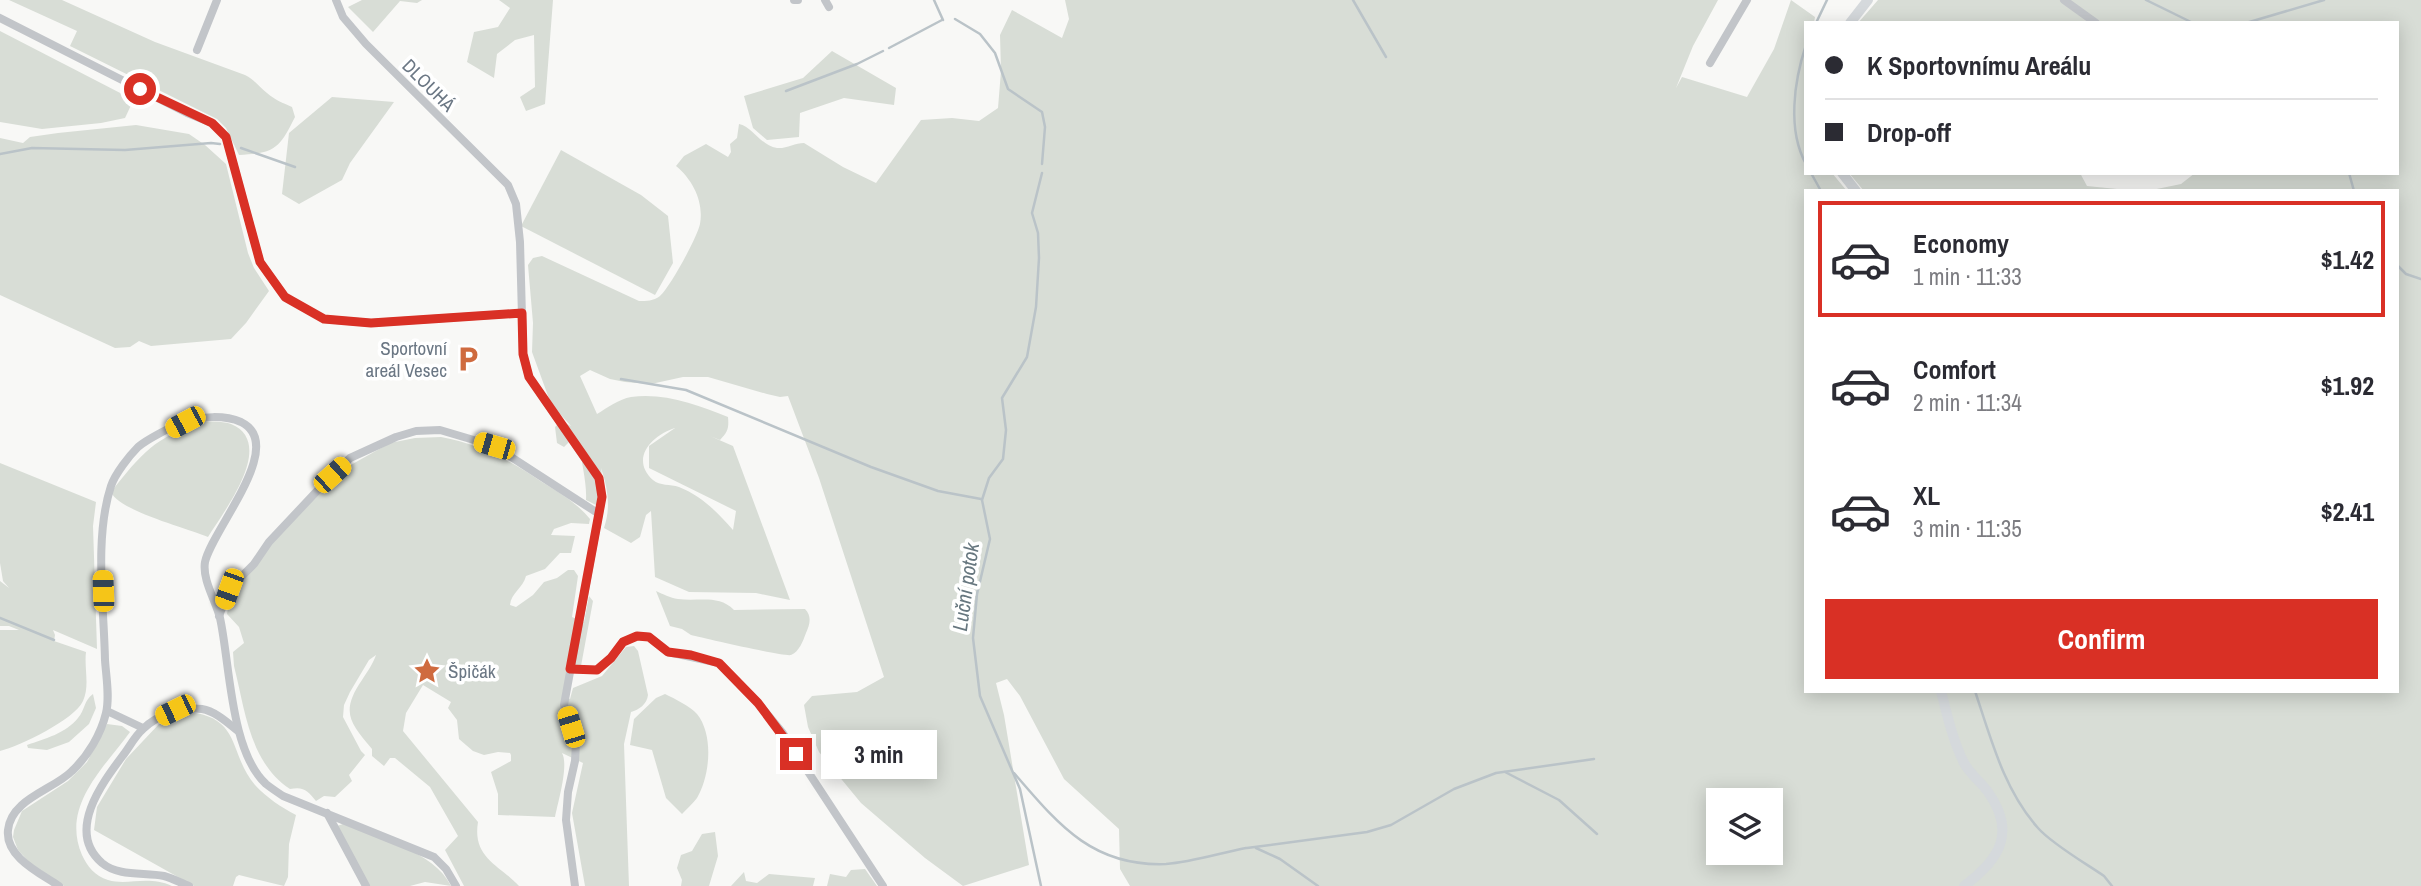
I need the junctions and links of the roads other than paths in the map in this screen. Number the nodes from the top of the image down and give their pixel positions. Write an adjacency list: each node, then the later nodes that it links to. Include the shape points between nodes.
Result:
1 (217, 0): 9 (street)
2 (336, 0): 13 (street, DLOUHÁ, via 343,17 366,44 508,185 516,204)
3 (1747, 0): 10 (street)
4 (1868, 0): 7 (street)
5 (2064, 0): 8 (street)
6 (0, 18): 13 (street, via 212,123 226,137 260,262 285,297 314,314 371,323)
7 (1852, 21)
8 (2093, 21)
9 (197, 50)
10 (1710, 63)
11 (1844, 175): 12 (street)
12 (1854, 189)
13 (522, 313): 14 (street, via 529,377 599,478)
14 (599, 514): 15 (street, via 494,446 440,430 396,436 350,458 332,475 229,589); 16 (street)
15 (219, 616): 18 (street, via 205,565 212,542 250,476 256,439 247,425 228,416 185,422 138,446 112,483 102,540); 20 (street)
16 (570, 669): 26 (street, via 564,705 576,743 566,820); 27 (street, via 597,670 623,642 637,636 649,637 668,652 719,663 782,732)
17 (1942, 693): 28 (street, via 1959,751 1998,808 2002,823 1998,853)
18 (107, 711): 19 (street); 22 (street, via 90,751 71,773 20,806 11,819 10,846 20,859)
19 (143, 729): 20 (street, via 175,710 204,709); 23 (street, via 97,789 86,819 88,836 102,863 117,871 165,877)
20 (239, 731): 21 (street, via 264,783 283,796)
21 (327, 813): 24 (street); 25 (street, via 434,857)
22 (58, 886)
23 (189, 886)
24 (366, 886)
25 (456, 886)
26 (575, 886)
27 (883, 886)
28 (1964, 886)

